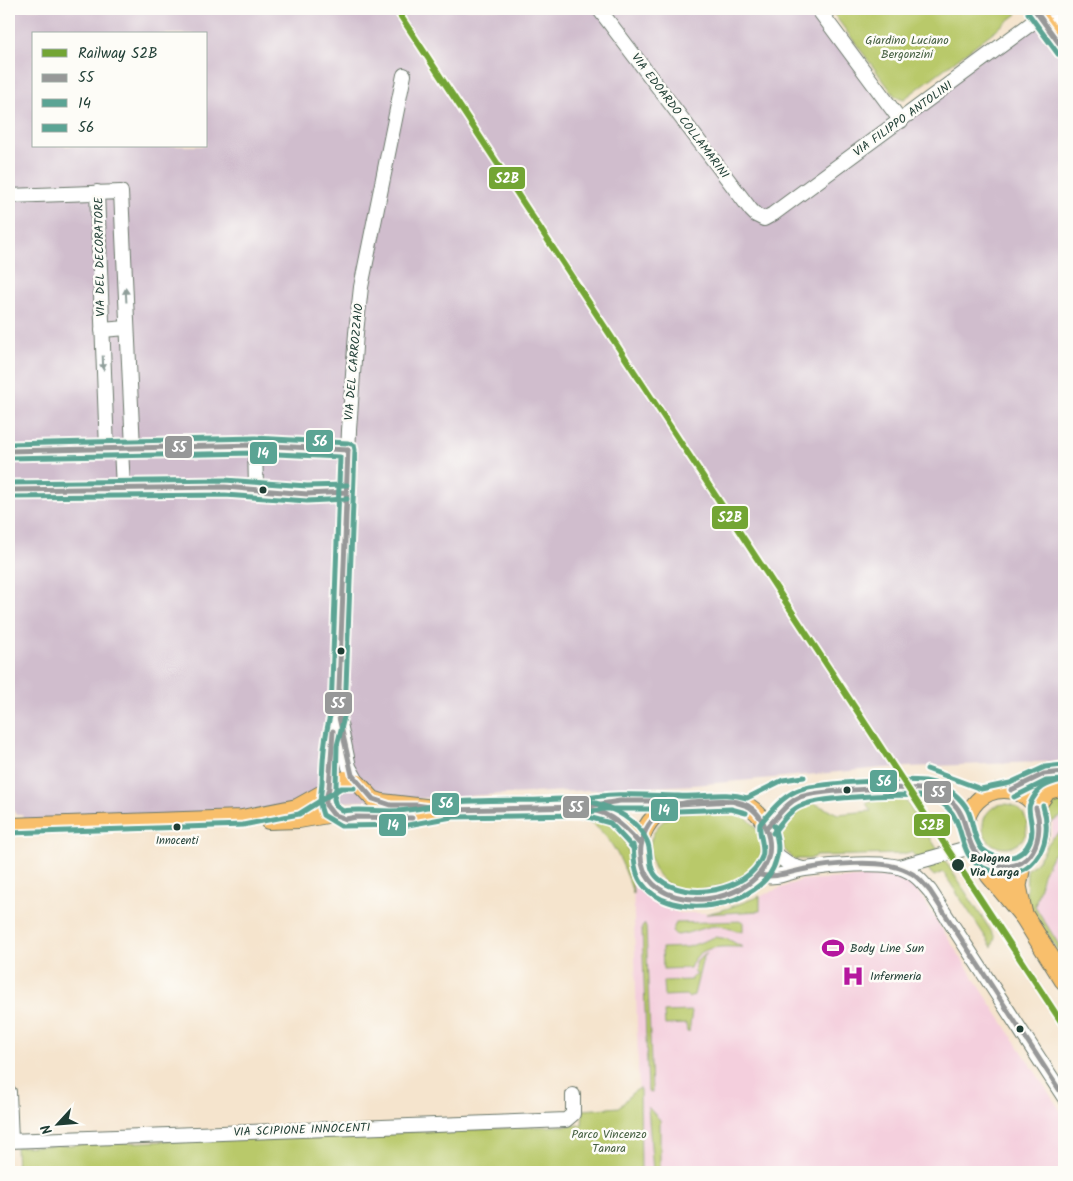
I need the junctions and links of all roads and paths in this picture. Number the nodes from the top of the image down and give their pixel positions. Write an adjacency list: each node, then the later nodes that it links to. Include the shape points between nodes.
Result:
1 (598, 9): 10 (street, VIA EDOARDO COLLAMARINI, via 751,210)
2 (818, 9): 7 (street)
3 (1039, 16): 4 (street); 5 (main road); 7 (street, VIA FILIPPO ANTOLINI)
4 (1064, 20)
5 (1064, 50)
6 (404, 75): 16 (street, VIA DEL CARROZZAIO, via 361,287)
7 (901, 121): 10 (street, VIA FILIPPO ANTOLINI)
8 (96, 192): 9 (street); 11 (street, VIA DEL DECORATORE, one-way to 8, via 121,192); 12 (street, VIA DEL DECORATORE)
9 (9, 196)
10 (764, 218)
11 (127, 328): 12 (street, VIA DEL DECORATORE); 14 (street, VIA DEL DECORATORE)
12 (102, 330): 15 (street, VIA DEL DECORATORE, one-way to 15)
13 (255, 445): 14 (street); 16 (street); 19 (street)
14 (127, 448): 15 (street); 18 (street, VIA DEL DECORATORE)
15 (106, 449): 17 (street)
16 (348, 450): 21 (street, VIA DEL CARROZZAIO)
17 (9, 451)
18 (123, 488): 19 (street); 20 (street)
19 (256, 488): 21 (street, via 307,494)
20 (9, 490)
21 (346, 492): 22 (street, VIA DEL CARROZZAIO)
22 (338, 713): 24 (street, VIA DEL CARROZZAIO, via 349,767); 26 (street, VIA DEL CARROZZAIO, via 330,745)
23 (1064, 772): 27 (main road, via 1044,774)
24 (361, 787): 26 (main road, via 346,779); 31 (main road, via 373,799 390,805); 33 (main road, via 366,802)
25 (1064, 787): 30 (main road, via 1048,791)
26 (329, 788): 32 (main road, via 326,805); 34 (main road, via 297,806)
27 (1011, 790): 30 (main road, via 1026,796); 37 (main road, via 989,793 974,804 966,822 967,840)
28 (678, 804): 29 (main road, via 620,801); 36 (main road, via 660,812 650,821); 38 (main road, via 723,800 738,801 748,806 768,828)
29 (582, 807): 31 (main road); 36 (main road, via 613,816)
30 (1036, 808): 40 (main road, via 1042,824 1040,841)
31 (451, 810): 33 (main road, via 408,818)
32 (332, 814): 33 (main road, via 346,819); 34 (main road, via 286,821)
33 (356, 817)
34 (242, 818): 35 (main road)
35 (9, 826)
36 (640, 844): 43 (main road, via 640,861 646,875 658,889 675,898 721,896 743,888)
37 (971, 847): 39 (main road); 41 (street)
38 (771, 851): 42 (street, via 792,866); 43 (main road)
39 (984, 861): 40 (main road, via 1003,866); 44 (highway, via 999,888)
40 (1022, 861): 44 (highway, via 1017,886)
41 (899, 867): 42 (street, via 879,864); 48 (street, via 918,878 930,891)
42 (803, 869): 43 (street, via 772,878)
43 (760, 875)
44 (1024, 916): 45 (highway)
45 (1064, 980)
46 (9, 1092): 49 (street)
47 (573, 1095): 49 (street, VIA SCIPIONE INNOCENTI, via 573,1114 566,1120)
48 (1064, 1097)
49 (10, 1141)

